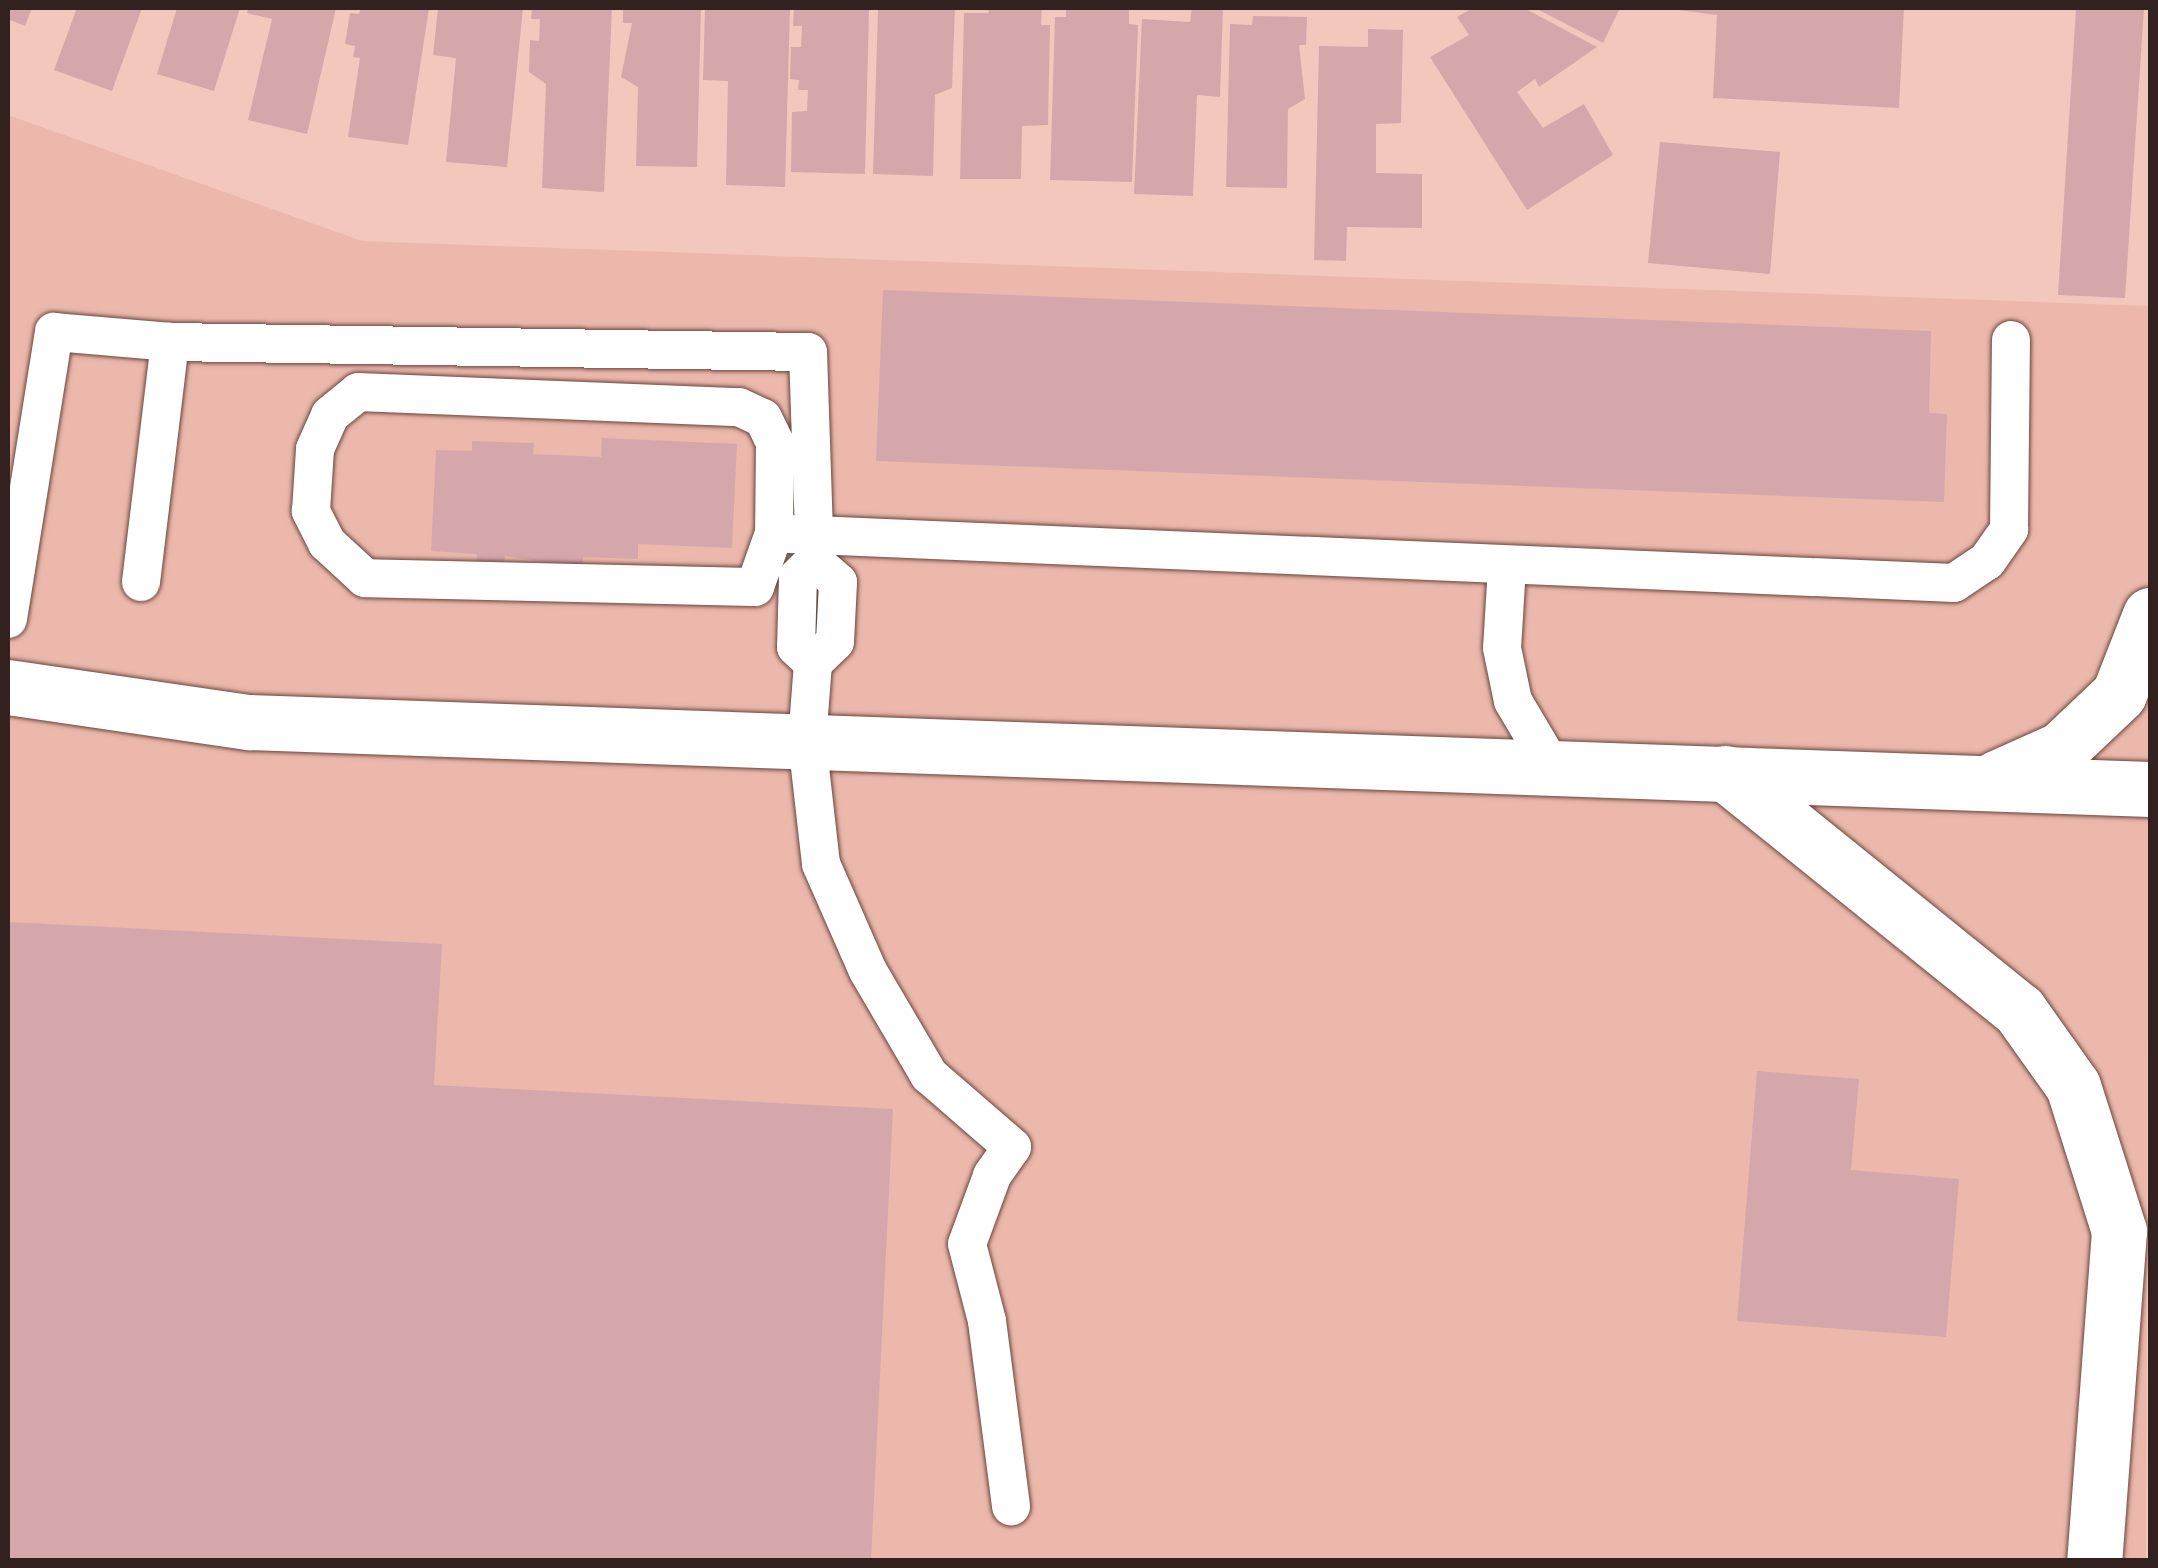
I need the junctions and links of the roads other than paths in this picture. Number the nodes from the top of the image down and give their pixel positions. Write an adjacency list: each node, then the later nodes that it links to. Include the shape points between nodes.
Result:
1 (2011, 340): 5 (lane, via 2010,529 1987,562 1954,583)
2 (170, 342): 4 (lane, via 808,352); 6 (lane); 8 (lane, via 54,332)
3 (774, 533): 3 (lane, via 775,443 762,418 739,408 358,392 330,415 314,449 311,511 327,543 365,578 755,587); 4 (lane)
4 (814, 548): 5 (lane); 10 (lane, via 798,578 796,646 813,663)
5 (1507, 567): 11 (lane, via 1502,648 1513,701)
6 (141, 582)
7 (2150, 614): 13 (street, via 2119,694 2061,750)
8 (8, 620)
9 (8, 688): 10 (street, via 248,722)
10 (807, 740): 11 (street); 15 (lane, via 821,864 868,971 929,1075 1012,1147 992,1176 968,1244 987,1321)
11 (1552, 768): 12 (street)
12 (1725, 773): 13 (street); 16 (street, via 2019,1010 2073,1086 2118,1232)
13 (1984, 783): 14 (street)
14 (2150, 789)
15 (1011, 1506)
16 (2094, 1560)

